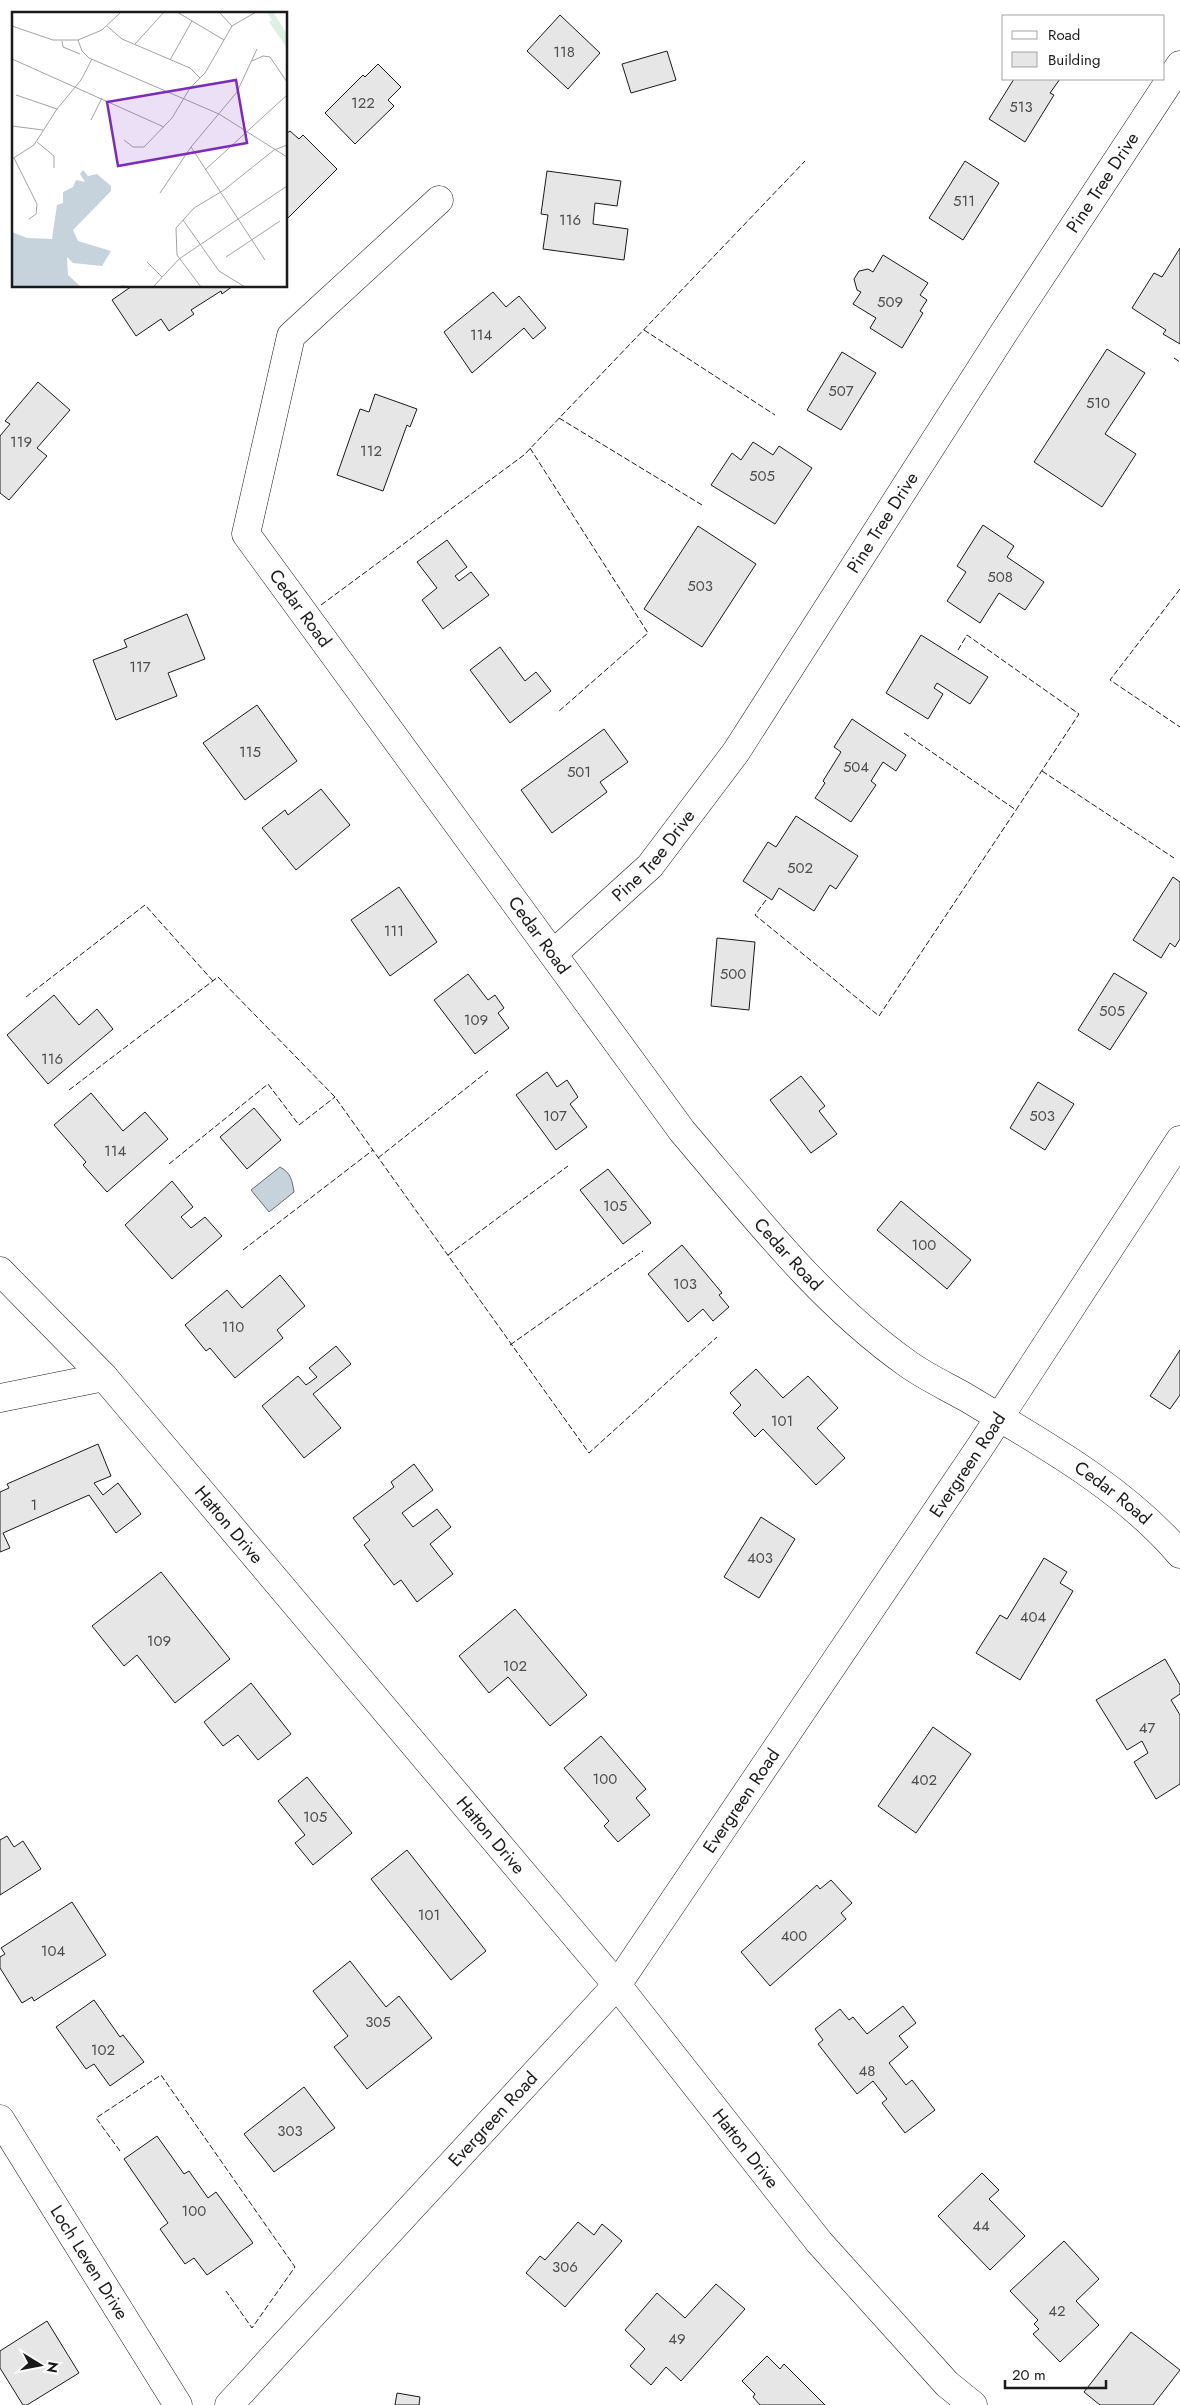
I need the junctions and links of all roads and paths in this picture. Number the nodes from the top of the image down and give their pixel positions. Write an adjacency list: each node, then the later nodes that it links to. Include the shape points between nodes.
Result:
1 (1180, 65): 3 (street, Pine Tree Drive, via 1003,334 736,752 650,866)
2 (439, 200): 3 (street, Cedar Road, via 291,336 246,534)
3 (553, 954): 8 (street, Cedar Road, via 682,1131 796,1263 854,1320 908,1364)
4 (1180, 1140): 8 (street, Evergreen Road)
5 (0, 1271): 6 (street, Hatton Drive)
6 (104, 1377): 7 (street); 10 (street, Hatton Drive)
7 (0, 1398)
8 (1000, 1418): 9 (street, Cedar Road, via 1062,1455 1117,1496); 10 (street, Evergreen Road)
9 (1180, 1554)
10 (617, 1985): 13 (street, Evergreen Road); 14 (street, Hatton Drive, via 819,2242 947,2384)
11 (0, 2119): 12 (street, Loch Leven Drive)
12 (178, 2405)
13 (229, 2405)
14 (973, 2405)

